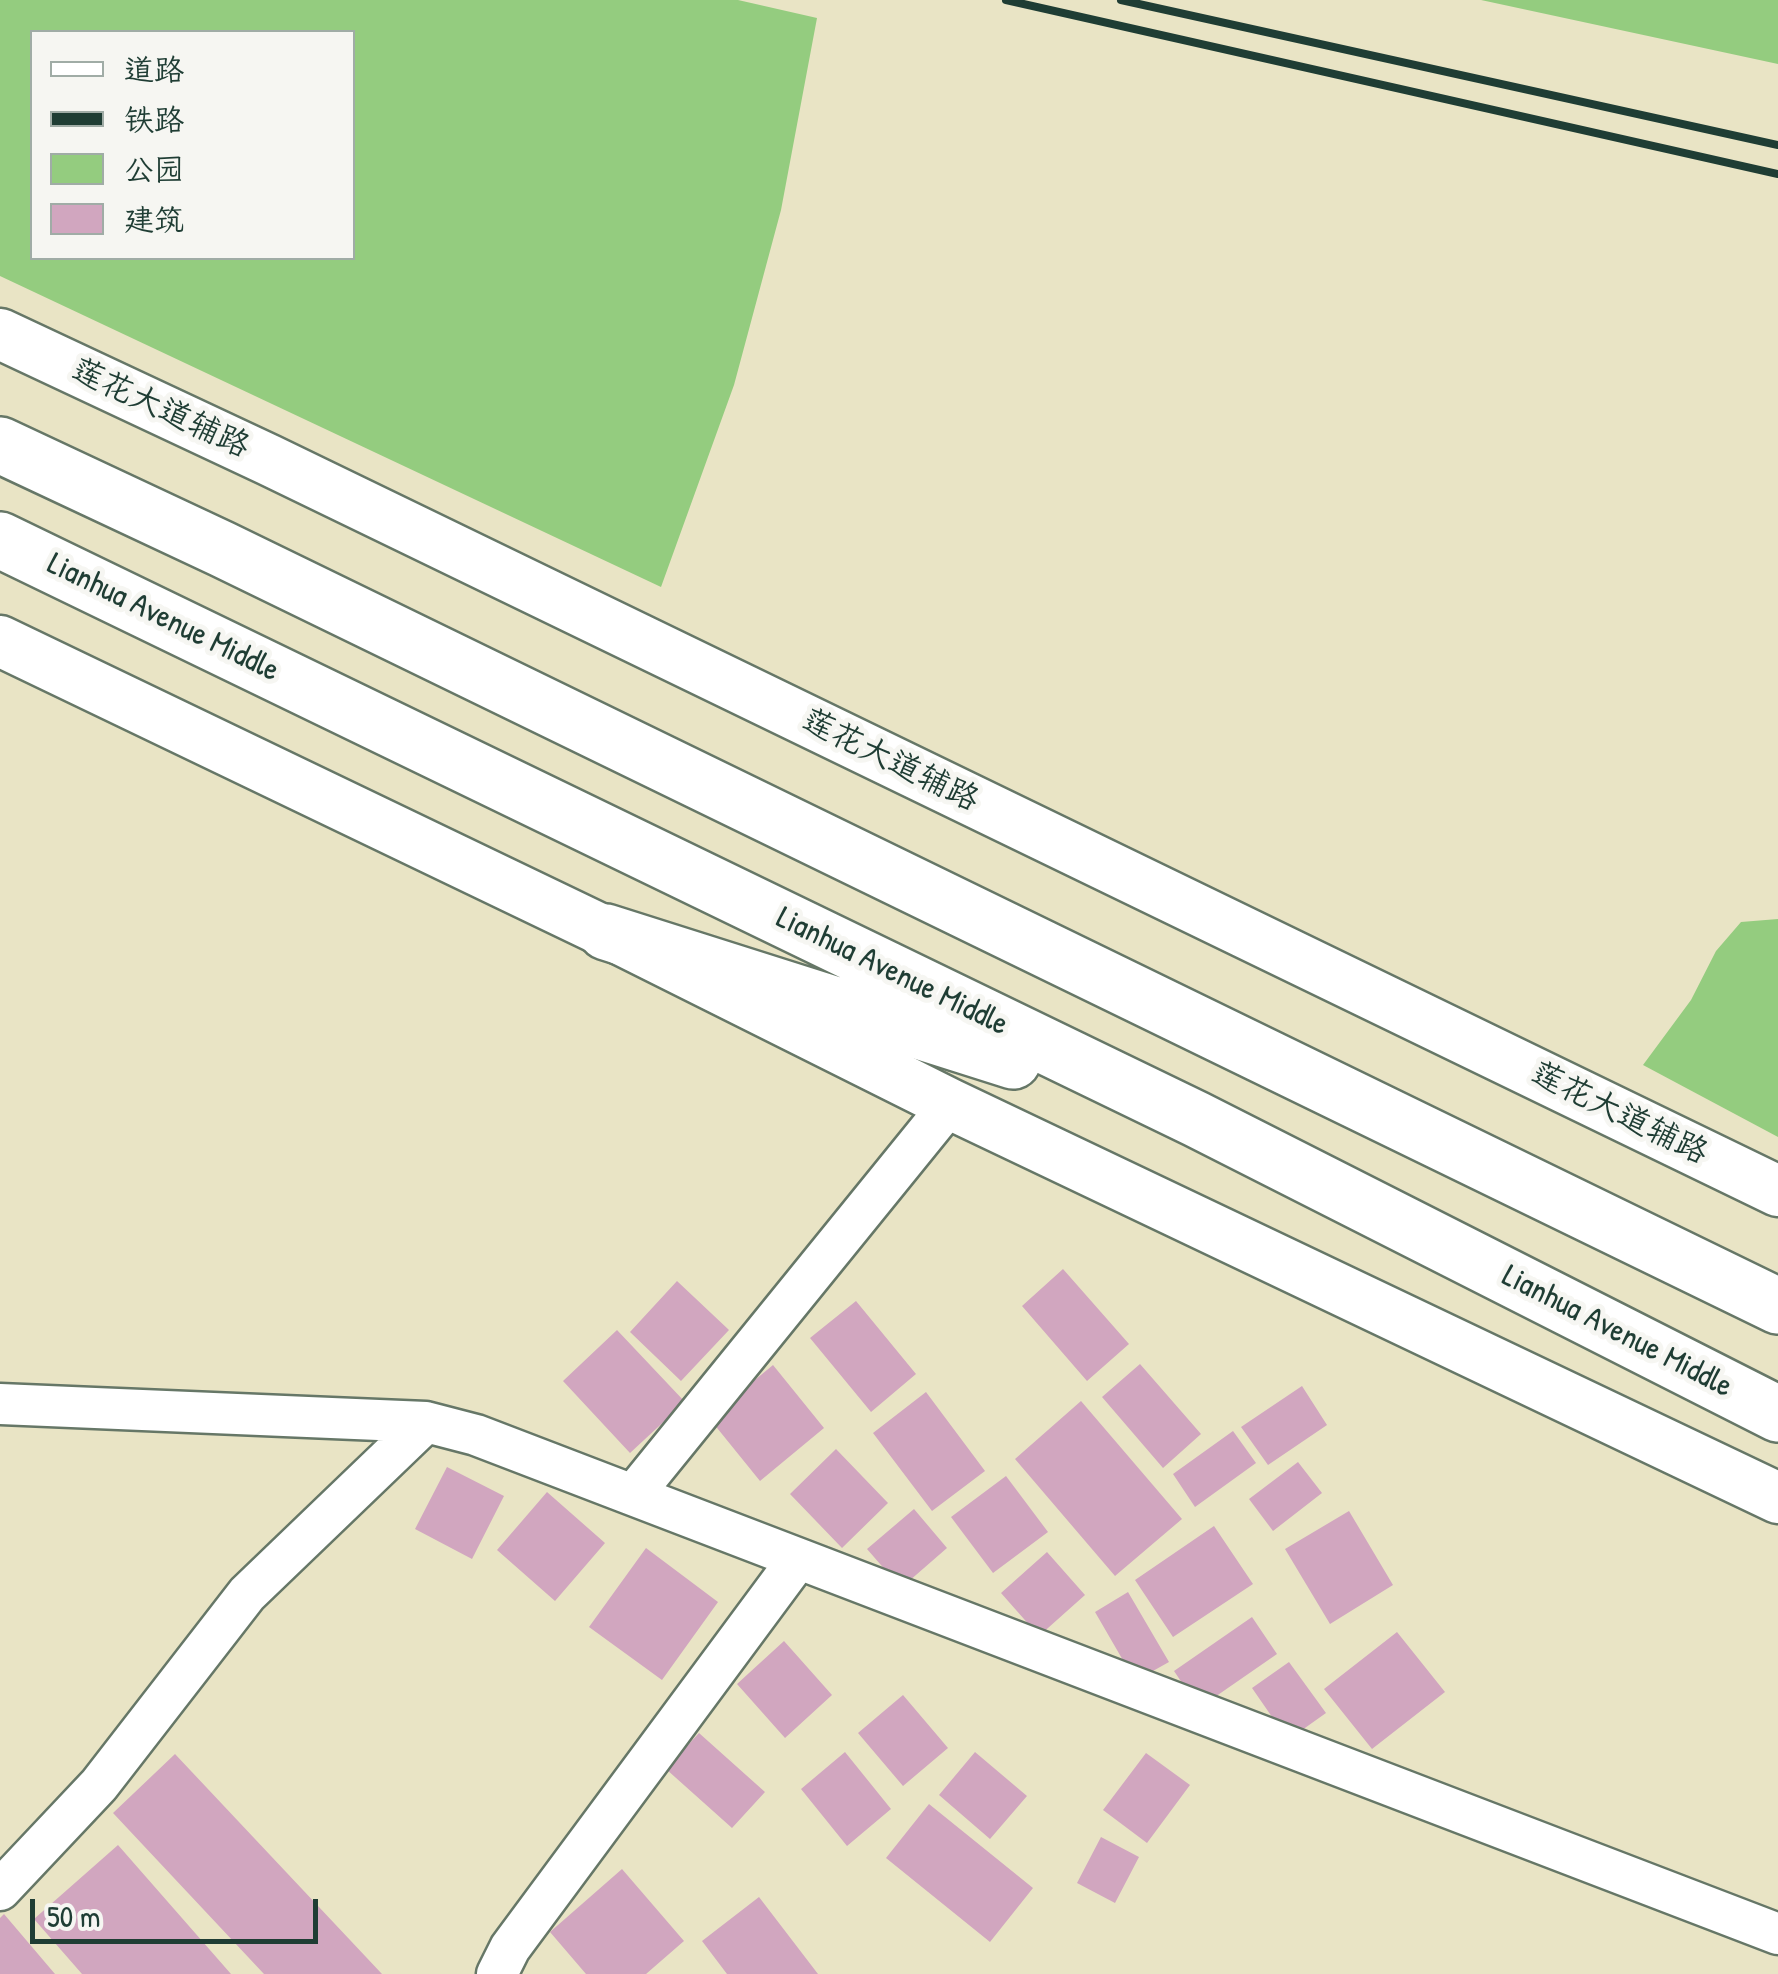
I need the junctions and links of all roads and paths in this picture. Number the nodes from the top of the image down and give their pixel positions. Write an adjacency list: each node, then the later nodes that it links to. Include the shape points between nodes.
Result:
1 (0, 334): 8 (street, 莲花大道辅路)
2 (0, 444): 9 (main road)
3 (0, 540): 7 (main road, Lianhua Avenue Middle)
4 (0, 641): 5 (street)
5 (606, 932): 6 (street); 7 (main road)
6 (950, 1104): 13 (street); 14 (street)
7 (1196, 1119): 11 (main road, Lianhua Avenue Middle)
8 (1778, 1191)
9 (1778, 1306)
10 (0, 1404): 12 (street)
11 (1778, 1414)
12 (426, 1422): 13 (street); 16 (street, via 247,1594 99,1785)
13 (633, 1495): 15 (street)
14 (1778, 1498)
15 (798, 1559): 17 (street); 18 (street)
16 (0, 1890)
17 (1778, 1934)
18 (497, 1974)

